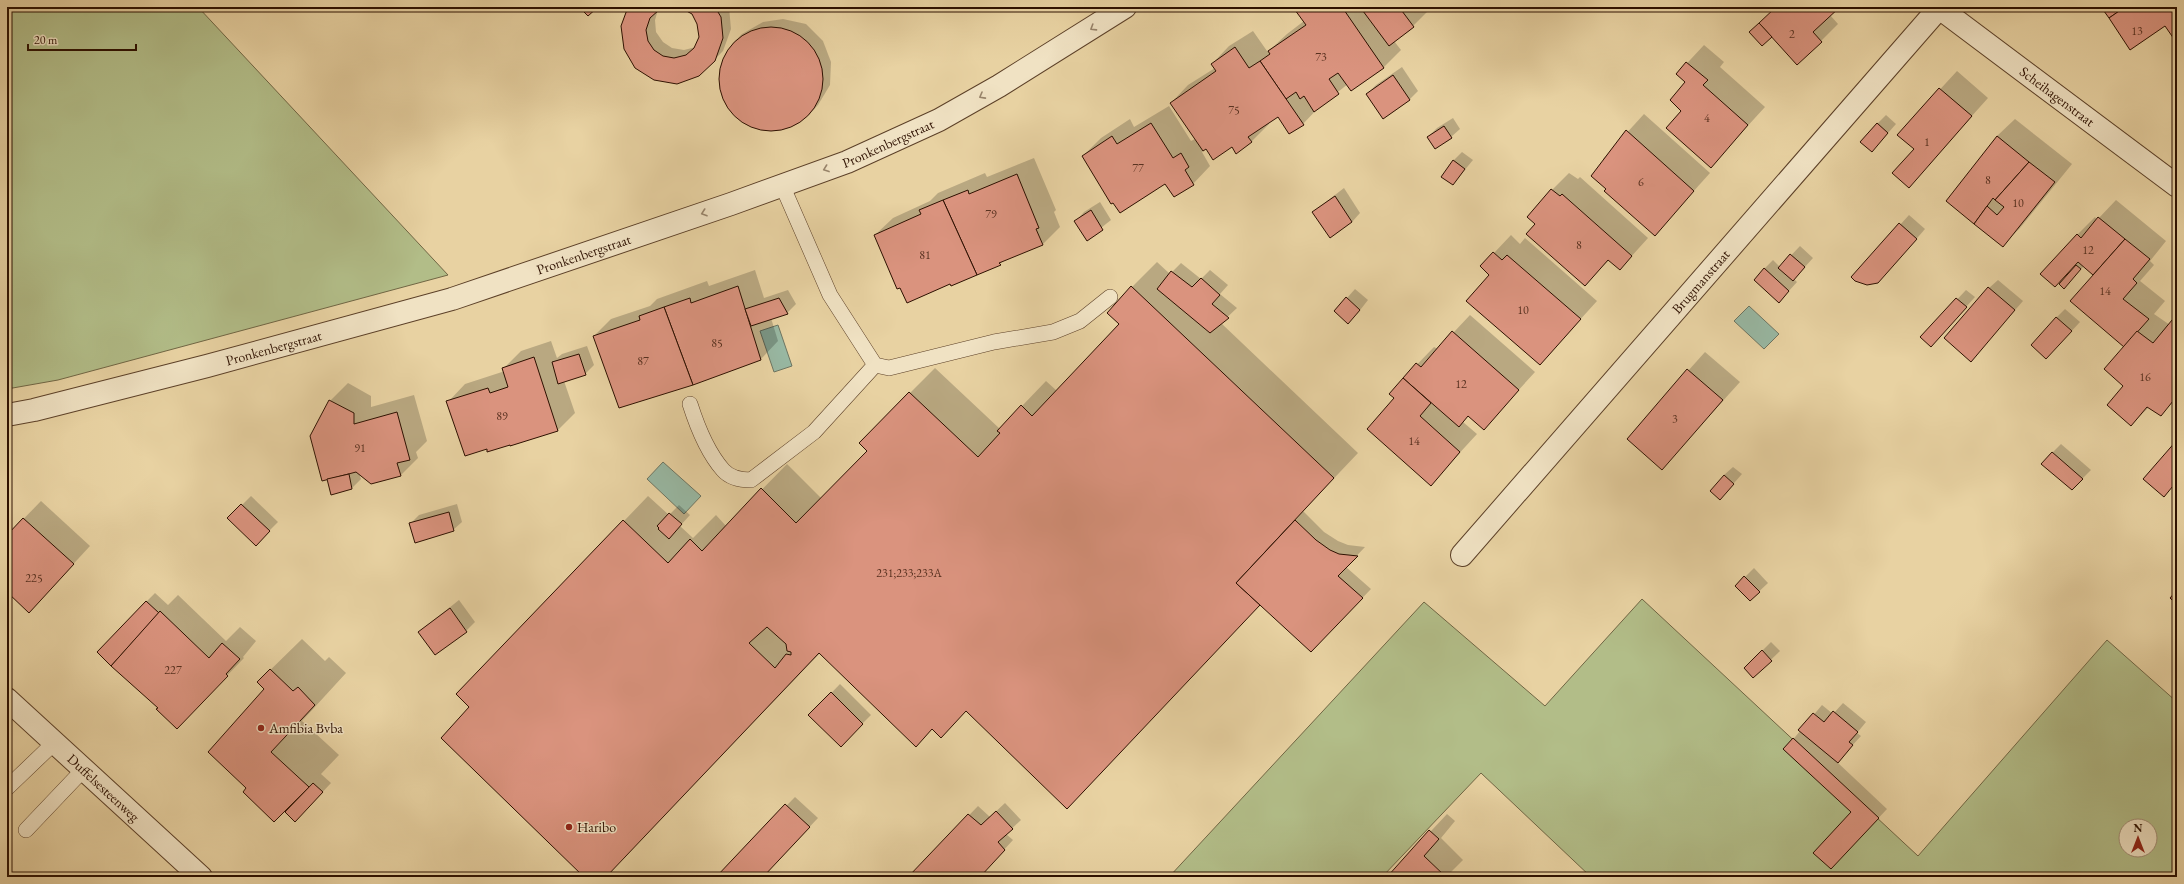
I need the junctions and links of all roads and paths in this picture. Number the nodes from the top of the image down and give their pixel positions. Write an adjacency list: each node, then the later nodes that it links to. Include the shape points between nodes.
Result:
1 (1126, 7): 3 (street, Pronkenbergstraat, one-way to 3, via 939,120 847,162)
2 (1938, 8): 4 (street, Scheihagenstraat); 9 (street, Brugmanstraat)
3 (782, 185): 6 (lane, via 830,295); 8 (street, Pronkenbergstraat, one-way to 8, via 452,299 207,366)
4 (2177, 186)
5 (1110, 297): 6 (lane, via 1080,321 1053,332 994,342 896,367)
6 (876, 365): 7 (lane, via 814,432 751,480 739,480 724,471 698,428)
7 (690, 404)
8 (7, 415)
9 (1462, 555)
10 (7, 698): 11 (street, Duffelsesteenweg)
11 (54, 742): 12 (street, Duffelsesteenweg); 13 (lane)
12 (83, 770): 14 (lane); 15 (street, Duffelsesteenweg)
13 (7, 788)
14 (26, 830)
15 (201, 877)

